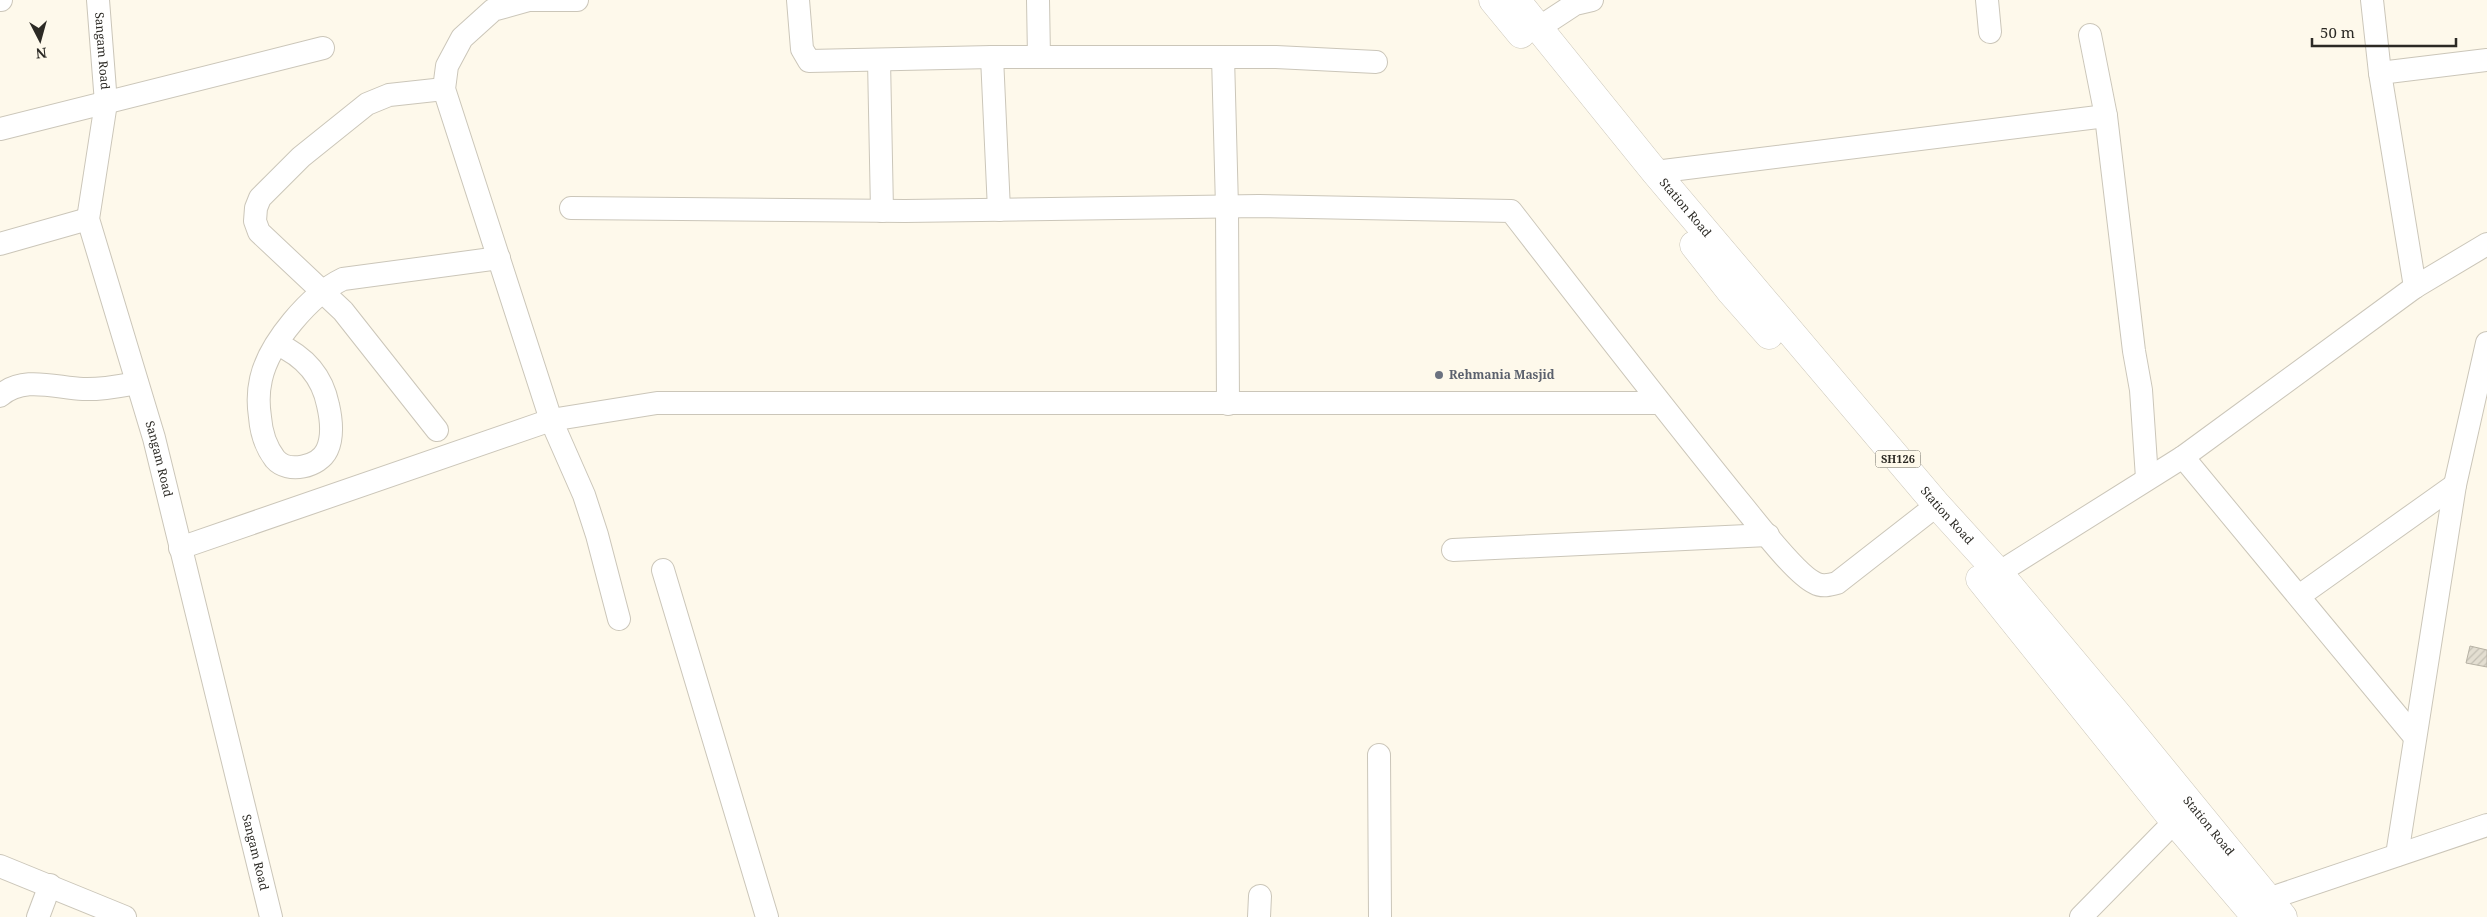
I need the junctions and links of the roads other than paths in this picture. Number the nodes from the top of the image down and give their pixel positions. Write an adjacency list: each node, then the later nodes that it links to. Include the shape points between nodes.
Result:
1 (98, 0): 23 (street, Sangam Road)
2 (529, 0): 3 (street); 22 (street, via 493,10 462,38 447,66)
3 (577, 0)
4 (798, 0): 18 (street, via 802,49 809,61)
5 (1038, 0): 16 (street)
6 (1493, 0): 48 (main road, Station Road / SH126, via 1731,292)
7 (1516, 0): 11 (main road, Station Road / SH126)
8 (1592, 0): 11 (street, via 1575,4)
9 (1987, 0): 12 (street)
10 (2372, 0): 21 (street)
11 (1540, 27): 26 (main road, Station Road / SH126)
12 (1990, 32)
13 (2090, 35): 24 (street)
14 (323, 48): 23 (street)
15 (992, 57): 16 (street); 18 (street); 29 (street)
16 (1038, 57): 17 (street)
17 (1223, 57): 20 (street, via 1276,56); 27 (street)
18 (879, 60): 30 (street)
19 (2487, 60): 21 (street)
20 (1376, 62)
21 (2380, 73): 35 (street)
22 (444, 89): 34 (street); 36 (street, via 388,94 367,104 301,157 260,198 255,221 259,232)
23 (106, 103): 25 (street); 31 (street, Sangam Road)
24 (2106, 116): 26 (street); 46 (street, via 2141,390)
25 (0, 129)
26 (1655, 172): 48 (main road, Station Road / SH126)
27 (1227, 207): 29 (street); 41 (street, via 1511,211); 42 (street)
28 (571, 208): 30 (street)
29 (999, 210): 30 (street)
30 (882, 211)
31 (88, 219): 32 (street); 39 (street, Sangam Road)
32 (0, 244)
33 (2487, 244): 35 (street)
34 (499, 258): 36 (street, via 354,276 334,284); 43 (street)
35 (2415, 287): 45 (street)
36 (323, 293): 38 (street, via 288,326); 44 (street, via 344,311)
37 (2487, 343): 47 (street)
38 (277, 344): 38 (street, via 309,365 321,383 328,405 331,432 327,450 310,465 285,466 276,459 261,426 258,399 261,377)
39 (138, 383): 40 (street, via 82,389 22,385 6,390); 50 (street, Sangam Road)
40 (0, 396)
41 (1659, 403): 42 (street); 49 (street)
42 (1228, 404): 43 (street, via 658,403)
43 (551, 420): 50 (street); 55 (street, via 584,495)
44 (437, 430)
45 (2183, 456): 46 (street); 54 (street)
46 (2147, 478): 53 (street)
47 (2455, 486): 54 (street); 56 (street)
48 (1932, 509): 49 (street, via 1837,583 1827,586 1816,584 1804,576); 53 (main road, Station Road / SH126)
49 (1768, 535): 51 (street)
50 (180, 548): 66 (street, Sangam Road)
51 (1453, 550)
52 (663, 570): 67 (street)
53 (1990, 577): 58 (main road, Station Road / SH126, via 2117,714)
54 (2299, 596): 56 (street)
55 (619, 619)
56 (2414, 736): 60 (street)
57 (1379, 755): 68 (street)
58 (2183, 814): 63 (main road, Station Road / SH126); 69 (street)
59 (2487, 826): 60 (street)
60 (2397, 855): 63 (street)
61 (0, 866): 62 (street)
62 (50, 885): 64 (street); 65 (street)
63 (2269, 911)
64 (38, 917)
65 (124, 917)
66 (271, 917)
67 (767, 917)
68 (1380, 917)
69 (2081, 917)

